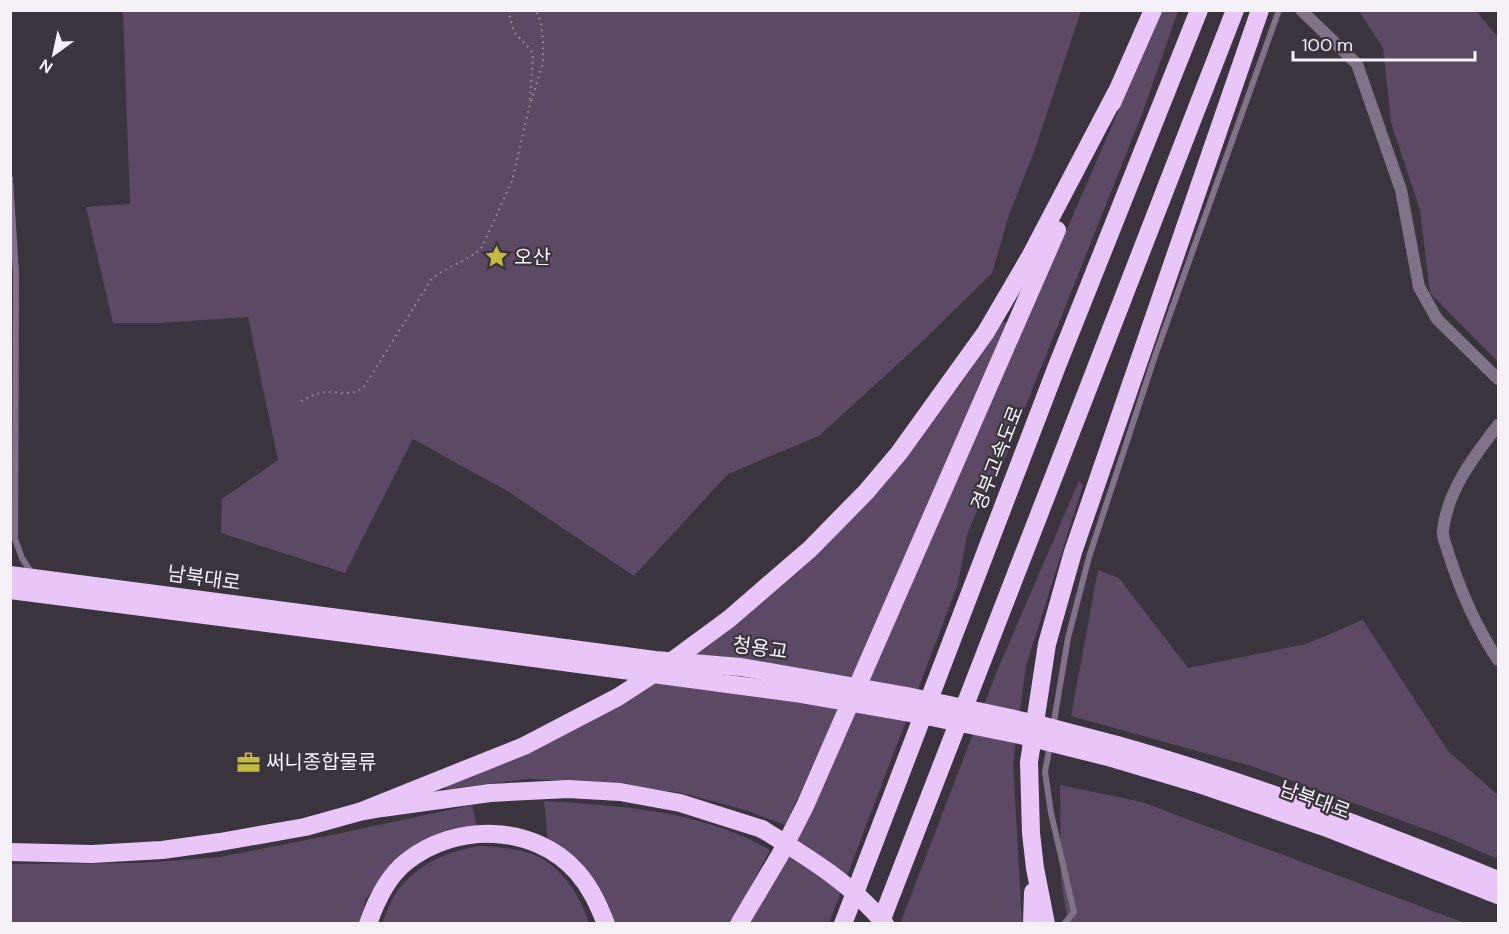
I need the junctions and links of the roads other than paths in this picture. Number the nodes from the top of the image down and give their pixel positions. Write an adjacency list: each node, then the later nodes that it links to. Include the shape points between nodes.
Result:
1 (1153, 10): 7 (highway)
2 (1199, 10): 26 (highway, 경부고속도로, via 1057,366)
3 (1235, 10): 27 (highway)
4 (1260, 10): 20 (highway, via 1073,552 1047,644 1029,762)
5 (1280, 10): 31 (lane, via 1151,367 1089,557 1068,638 1045,772 1074,912)
6 (1302, 10): 9 (street, via 1357,64 1401,190 1419,287 1437,319)
7 (1116, 93): 18 (highway, via 986,332 899,453 810,549 729,619 618,697 524,746); 25 (highway, via 805,806)
8 (10, 178): 11 (lane, via 16,273)
9 (1498, 379)
10 (1498, 425): 16 (street, via 1470,463 1450,500 1442,532 1457,580)
11 (13, 541): 13 (lane)
12 (10, 575): 13 (highway, 남북대로)
13 (35, 578): 15 (highway, 남북대로)
14 (10, 590): 15 (highway, 남북대로)
15 (391, 632): 17 (highway, 청용교, bridge, via 741,667 1033,723)
16 (1498, 660)
17 (1114, 751): 21 (highway, 남북대로, via 1227,778 1326,812); 22 (highway, 남북대로)
18 (359, 812): 19 (highway, via 305,827 162,850 92,854); 28 (highway, bridge, via 490,793 568,789 620,792 680,803 762,829 821,865 869,904)
19 (10, 852)
20 (1035, 868): 29 (highway); 30 (highway)
21 (1498, 880)
22 (1498, 895)
23 (368, 924): 24 (highway, via 388,882 405,862 459,836 484,833 533,842 554,852 593,891)
24 (606, 924)
25 (739, 924)
26 (843, 924)
27 (880, 924)
28 (885, 924)
29 (1032, 924)
30 (1046, 924)
31 (1064, 924)

